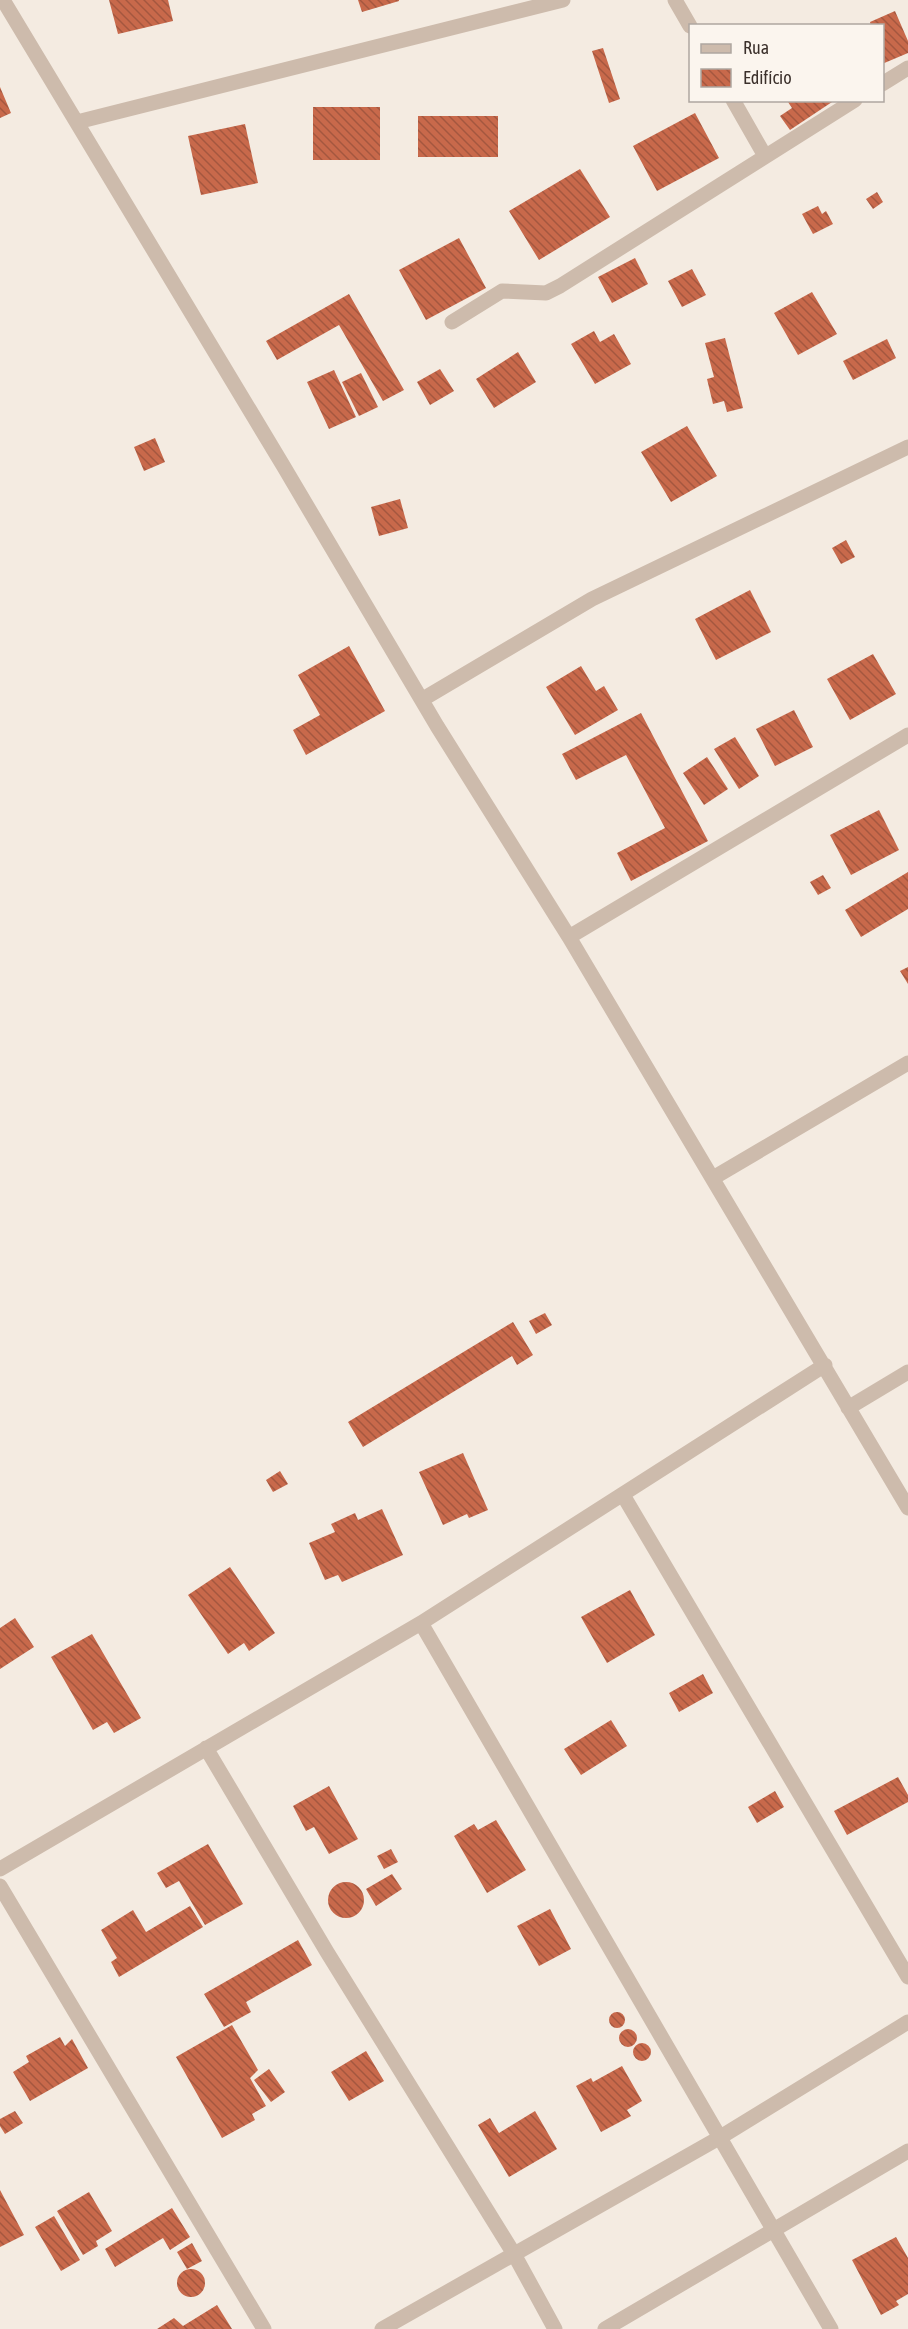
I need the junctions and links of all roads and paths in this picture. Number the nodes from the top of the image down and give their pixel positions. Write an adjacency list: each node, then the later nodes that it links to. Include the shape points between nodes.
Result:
1 (3, 0): 9 (street)
2 (563, 0): 9 (street)
3 (675, 0): 4 (street)
4 (689, 24)
5 (908, 68): 6 (street)
6 (884, 83)
7 (735, 102): 10 (street)
8 (852, 102): 10 (street)
9 (77, 122): 13 (street)
10 (765, 156): 11 (street, via 560,286 546,293 502,291)
11 (452, 322)
12 (908, 447): 13 (street, via 592,599)
13 (423, 699): 15 (street)
14 (908, 735): 15 (street)
15 (569, 937): 17 (street)
16 (908, 1064): 17 (street)
17 (713, 1178): 18 (street)
18 (825, 1365): 20 (street); 21 (street)
19 (908, 1372): 20 (street)
20 (848, 1408): 22 (street)
21 (623, 1495): 23 (street); 27 (street)
22 (908, 1508)
23 (421, 1623): 24 (street); 29 (street)
24 (206, 1748): 25 (street); 32 (street)
25 (0, 1869)
26 (0, 1886): 33 (street)
27 (908, 1977)
28 (908, 2022): 29 (street)
29 (719, 2138): 31 (street); 32 (street)
30 (908, 2151): 31 (street)
31 (773, 2231): 36 (street); 37 (street)
32 (514, 2254): 34 (street); 35 (street)
33 (264, 2329)
34 (382, 2329)
35 (555, 2329)
36 (605, 2329)
37 (831, 2329)

